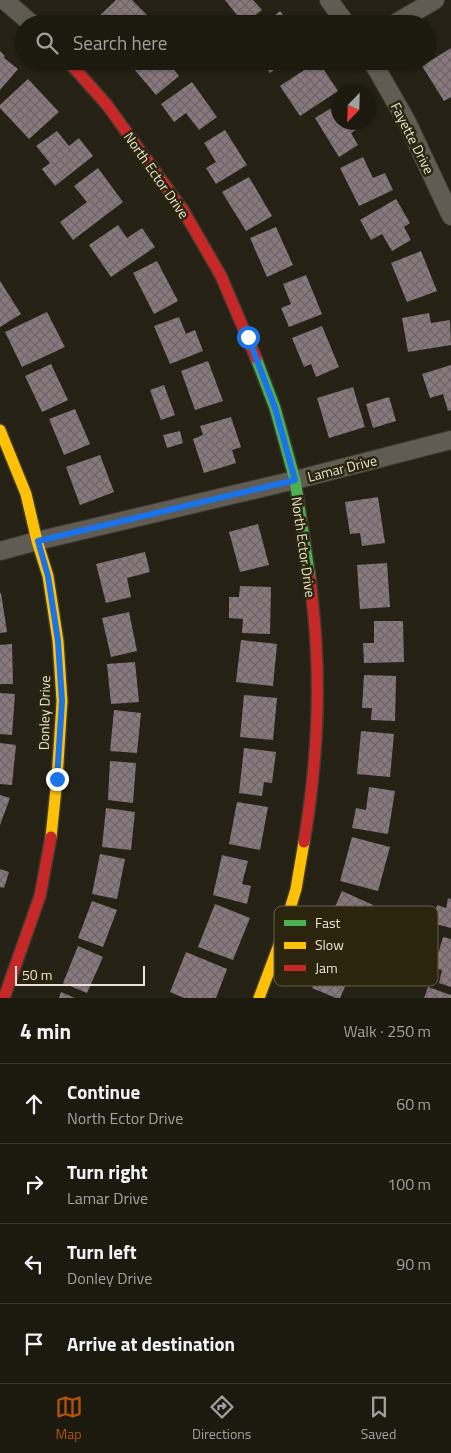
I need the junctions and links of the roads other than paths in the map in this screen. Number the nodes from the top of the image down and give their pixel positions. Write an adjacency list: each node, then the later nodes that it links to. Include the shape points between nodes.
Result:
1 (4, 0): 4 (street)
2 (329, 0): 5 (street)
3 (435, 0): 6 (street)
4 (22, 15)
5 (340, 15)
6 (409, 15)
7 (76, 70): 12 (street, North Ector Drive, via 107,105 183,210 221,276 275,408)
8 (377, 70): 9 (street, Fayette Drive, via 407,122)
9 (451, 216)
10 (0, 430): 13 (street, Donley Drive, via 26,494)
11 (451, 440): 12 (street, Lamar Drive)
12 (295, 480): 13 (street, Lamar Drive); 15 (street, North Ector Drive, via 316,643 317,709 306,830)
13 (38, 541): 14 (street, Lamar Drive); 17 (street, Donley Drive, via 48,576 58,641 62,701 57,779 40,896)
14 (0, 551)
15 (291, 906)
16 (274, 958): 18 (street, North Ector Drive)
17 (4, 998)
18 (259, 998)

